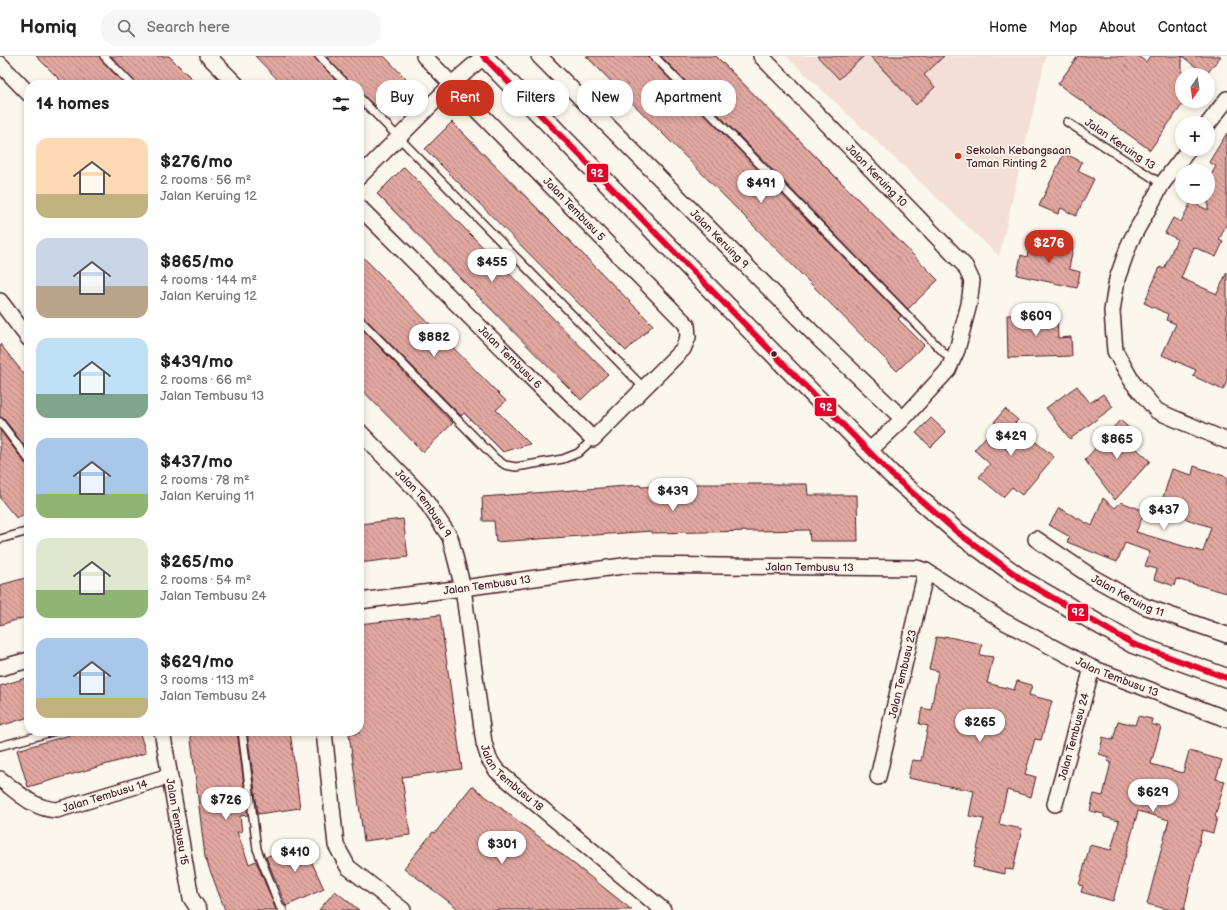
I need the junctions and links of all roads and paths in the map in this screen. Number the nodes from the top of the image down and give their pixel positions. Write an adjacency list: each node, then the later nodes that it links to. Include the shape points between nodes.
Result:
1 (104, 56): 10 (lane)
2 (208, 56): 11 (street)
3 (318, 56): 12 (lane)
4 (424, 56): 13 (street, Jalan Tembusu 5)
5 (484, 56): 14 (street); 37 (street)
6 (539, 56): 32 (street, Jalan Keruing 9, via 819,339)
7 (654, 56): 30 (lane)
8 (761, 56): 30 (street, Jalan Keruing 10, via 965,266 972,281 969,304)
9 (0, 64): 15 (street)
10 (127, 80)
11 (232, 80)
12 (343, 80)
13 (448, 80)
14 (457, 80)
15 (24, 89)
16 (436, 100): 22 (street)
17 (1227, 100): 20 (street)
18 (364, 102): 22 (lane)
19 (483, 116): 31 (street, Jalan Tembusu 5, via 687,325 688,337 683,349)
20 (1214, 116)
21 (1067, 122): 25 (lane, Jalan Keruing 13)
22 (399, 137): 24 (street); 31 (lane)
23 (1184, 156): 25 (street)
24 (364, 172)
25 (1162, 184): 36 (street, via 1130,242 1117,279 1112,311 1115,351 1133,383 1157,411)
26 (364, 212): 35 (street, Jalan Tembusu 6)
27 (0, 301): 29 (street)
28 (364, 324): 35 (lane, via 495,458 505,465 516,467 563,460 578,453)
29 (24, 332)
30 (952, 361): 32 (street, via 948,370)
31 (645, 389): 35 (street)
32 (904, 419): 37 (street)
33 (0, 422): 38 (lane)
34 (364, 436): 43 (street, Jalan Tembusu 9, via 423,497 450,537)
35 (593, 439)
36 (1227, 440)
37 (869, 451): 49 (street, via 891,474 957,532 1024,581 1133,644)
38 (24, 453)
39 (24, 532): 40 (lane)
40 (0, 539)
41 (1036, 539): 45 (street, Jalan Keruing 11, via 1092,577 1144,606)
42 (926, 571): 43 (street, Jalan Tembusu 13, via 917,568 630,564); 48 (street, Jalan Tembusu 13, via 1005,622); 57 (street, Jalan Tembusu 23)
43 (463, 588): 44 (street, Jalan Tembusu 13); 63 (street, Jalan Tembusu 18, via 484,743 489,759 497,771)
44 (364, 599)
45 (1227, 634)
46 (24, 661): 47 (street)
47 (0, 668)
48 (1092, 668): 50 (street, Jalan Tembusu 13); 59 (street, Jalan Tembusu 24)
49 (1227, 678)
50 (1227, 719)
51 (37, 736): 55 (lane)
52 (163, 736): 56 (street, Jalan Tembusu 15)
53 (243, 736): 61 (lane, via 257,849)
54 (325, 736): 62 (street, via 336,845 348,867)
55 (0, 746)
56 (169, 776): 58 (street, Jalan Tembusu 14, via 57,810 44,809 34,804); 60 (street, Jalan Tembusu 15, via 191,898)
57 (878, 777)
58 (0, 779)
59 (1055, 804)
60 (199, 910)
61 (283, 910)
62 (403, 910)
63 (663, 910)

